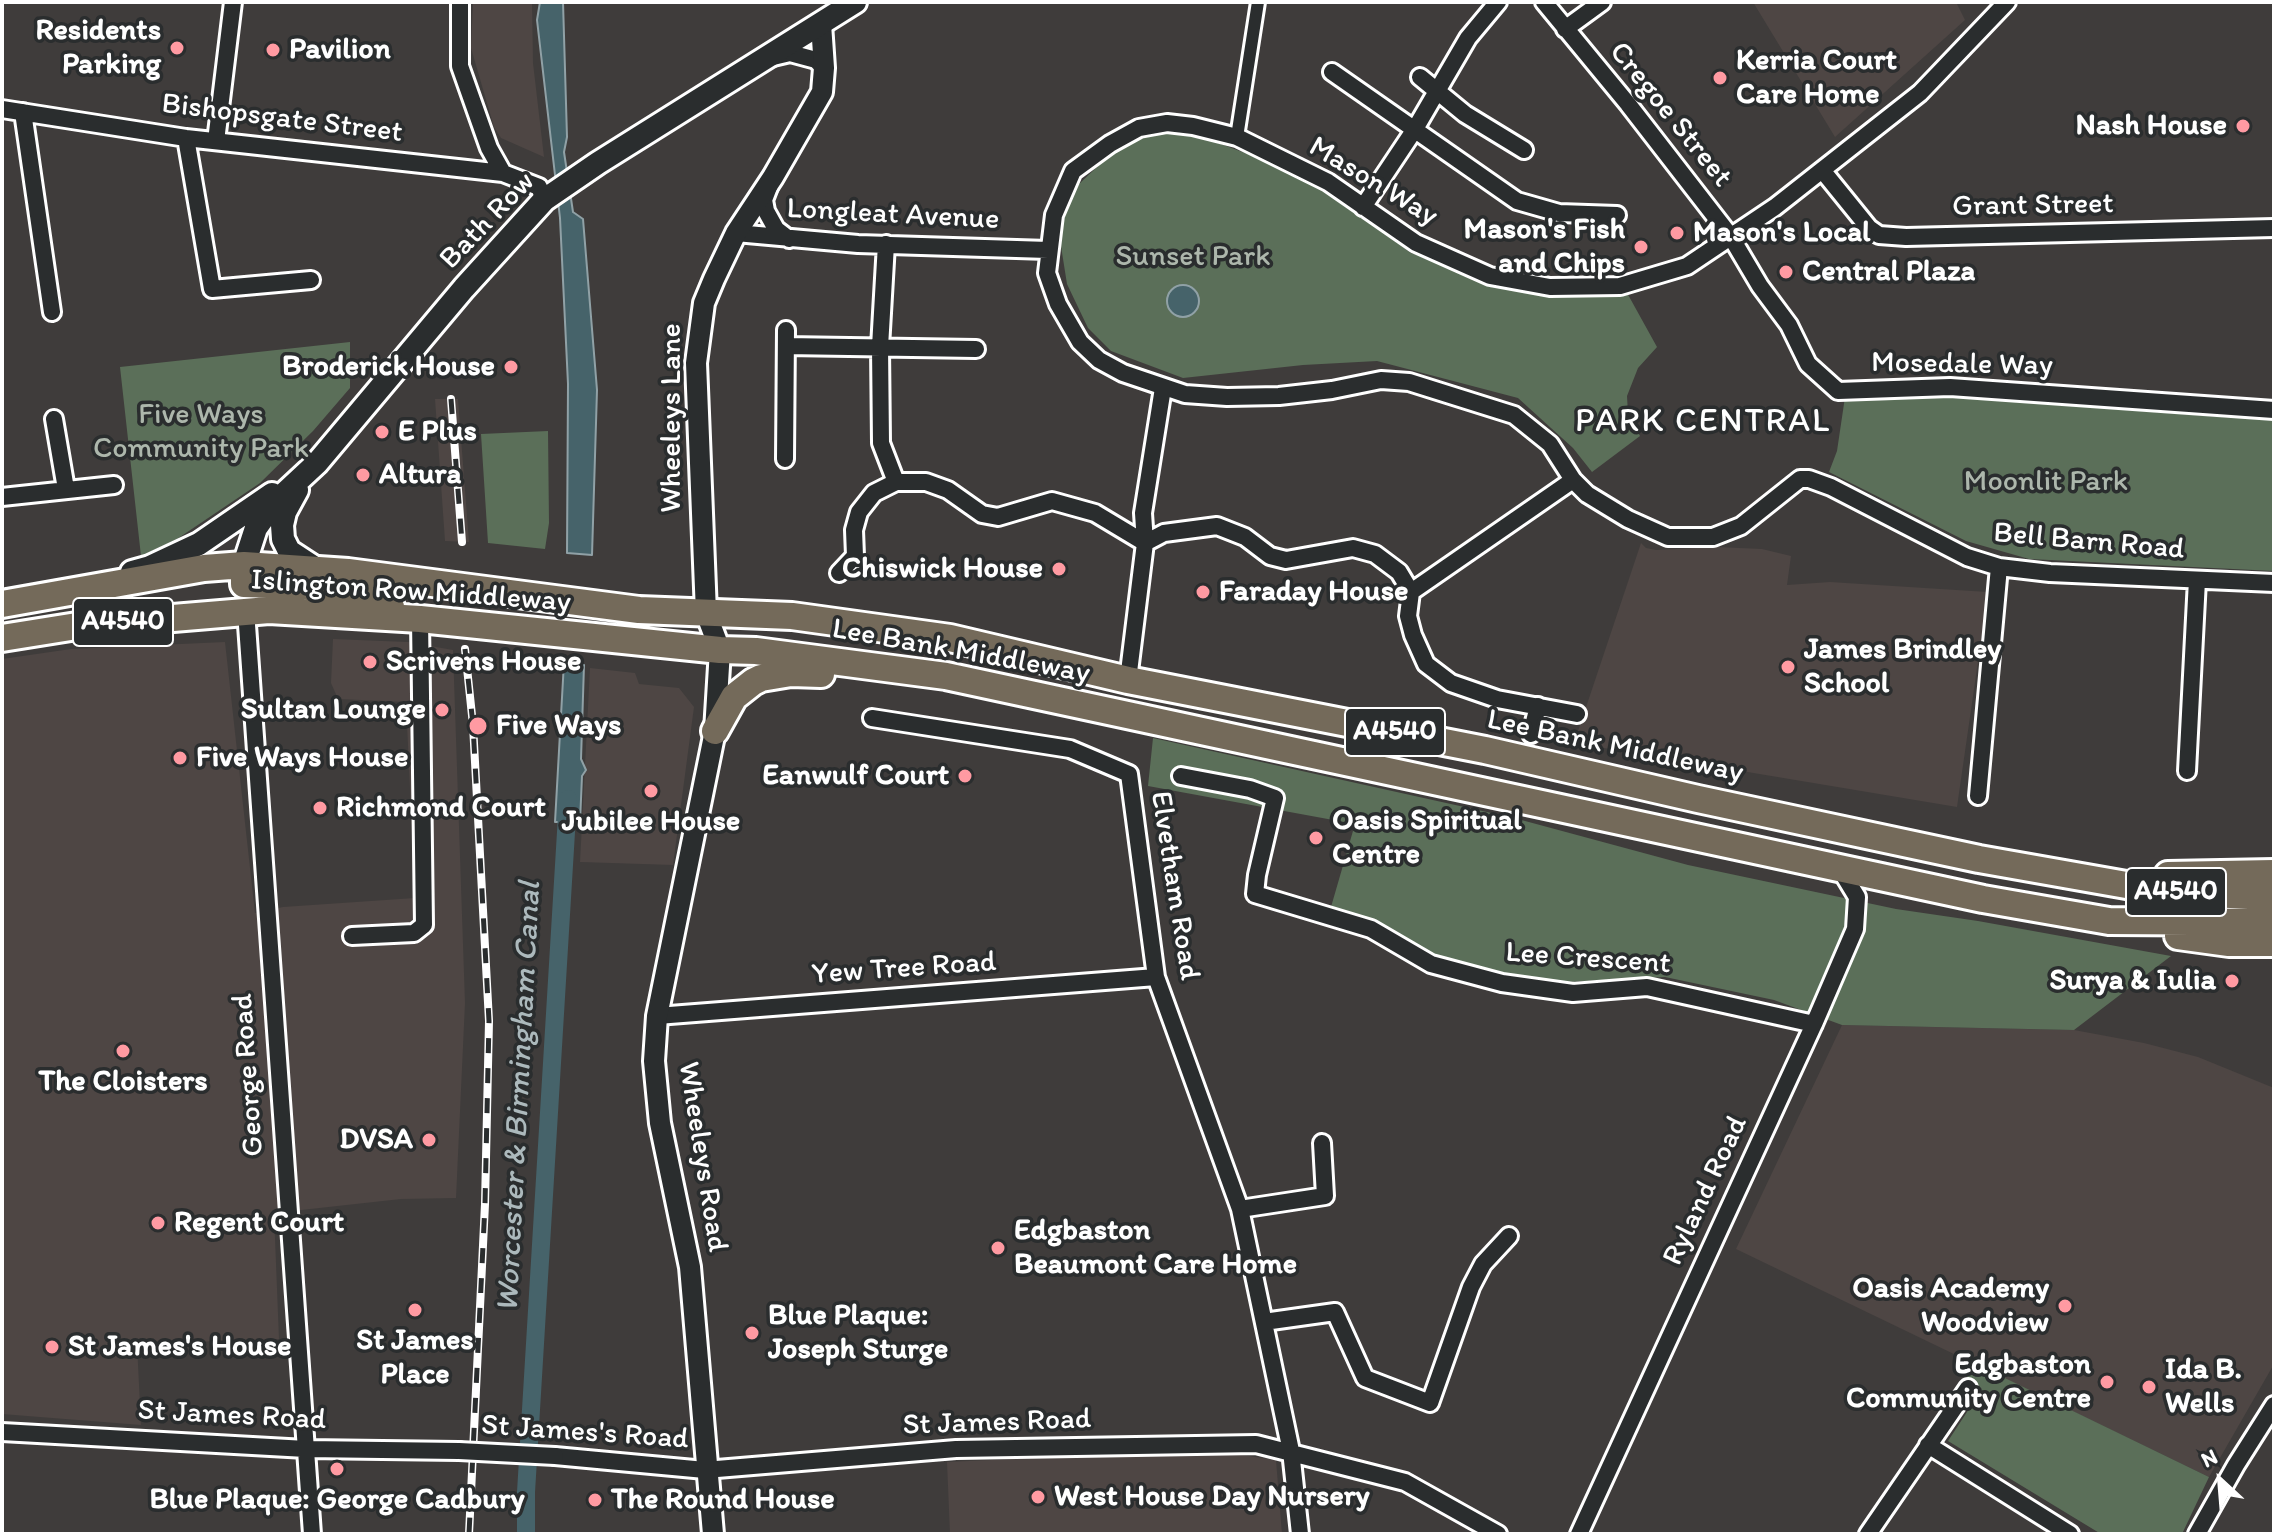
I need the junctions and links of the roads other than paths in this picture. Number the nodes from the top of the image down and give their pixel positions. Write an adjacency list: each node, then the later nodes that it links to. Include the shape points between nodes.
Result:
1 (233, 2): 21 (street)
2 (460, 2): 24 (street, via 460,66)
3 (855, 2): 9 (main road, Bath Row)
4 (1258, 2): 19 (street)
5 (1498, 2): 15 (street, via 1468,38)
6 (1544, 2): 10 (street, Cregoe Street)
7 (1602, 2): 10 (street, Cregoe Street)
8 (2007, 2): 23 (street, Mason Way, via 1920,93)
9 (821, 24): 11 (main road, Bath Row); 12 (street, Wheeleys Lane)
10 (1565, 29): 31 (street, Cregoe Street)
11 (764, 59): 12 (street, via 790,53 816,60); 26 (main road, Bath Row)
12 (824, 68): 25 (street, Wheeleys Lane, via 822,92)
13 (1332, 72): 18 (street)
14 (1420, 77): 15 (street)
15 (1438, 90): 18 (street); 22 (street, via 1465,114)
16 (2, 109): 17 (street, Bishopsgate Street)
17 (23, 112): 20 (street, Bishopsgate Street); 36 (street)
18 (1415, 129): 27 (street); 28 (street, via 1517,201 1559,213)
19 (1237, 137): 27 (street, Mason Way, via 1328,182); 34 (street, Mason Way, via 1167,123 1139,128 1110,144 1073,171 1054,215)
20 (186, 138): 21 (street, Bishopsgate Street); 35 (street, via 212,289)
21 (216, 141): 24 (street, Bishopsgate Street)
22 (1524, 150)
23 (1822, 170): 29 (street, Grant Street, via 1879,235); 31 (street, Mason Way)
24 (503, 173): 26 (street, Bishopsgate Street, via 539,187)
25 (773, 177): 30 (street, Wheeleys Lane); 32 (street, via 764,200 766,211)
26 (548, 197): 43 (main road, Bath Row)
27 (1363, 207): 31 (street, Mason Way, via 1416,243 1490,276 1550,287 1620,286 1687,266)
28 (1617, 215)
29 (2274, 228)
30 (736, 233): 32 (street, Longleat Avenue); 60 (street, Wheeleys Lane, via 704,303 696,363)
31 (1731, 237): 40 (street, Mosedale Way, via 1808,364 1838,391 1950,387)
32 (789, 239): 33 (street, Longleat Avenue)
33 (886, 244): 34 (street, Longleat Avenue); 37 (street)
34 (1048, 250): 39 (street, Mason Way, via 1050,283 1080,342 1099,360)
35 (311, 280)
36 (52, 312)
37 (880, 347): 38 (street); 42 (street, via 786,338); 45 (street, via 881,443)
38 (976, 349)
39 (1163, 388): 44 (street, Mason Way, via 1213,396 1279,396 1381,380 1409,382 1514,415 1550,444); 49 (street, via 1143,513)
40 (2274, 410)
41 (54, 419): 47 (street)
42 (785, 459)
43 (317, 463): 50 (main road, Bath Row, via 265,515); 52 (main road, via 296,491 282,525 289,551); 56 (main road, via 199,544 150,567)
44 (1573, 480): 51 (street, Bell Barn Road, via 1607,507 1653,532 1713,537 1741,526 1800,479 1809,479 1967,557); 57 (street)
45 (896, 482): 49 (street, via 926,482 993,517 1052,501 1095,513); 53 (street, via 874,493 859,512 855,556)
46 (114, 485): 47 (street)
47 (66, 489): 48 (street)
48 (2, 497)
49 (1145, 543): 57 (street, via 1164,533 1217,526 1286,560 1353,548 1375,554 1399,572); 66 (street)
50 (244, 565): 52 (highway, Islington Row Middleway / A4540); 56 (highway, Islington Row Middleway / A4540); 61 (highway, via 244,584 351,594)
51 (1999, 567): 54 (street, Bell Barn Road); 75 (street)
52 (318, 570): 60 (highway, Islington Row Middleway / A4540, via 613,607)
53 (839, 573)
54 (2197, 580): 55 (street, Bell Barn Road); 73 (street)
55 (2274, 583)
56 (70, 591): 58 (highway, Islington Row Middleway / A4540)
57 (1411, 592): 68 (street, via 1408,616 1426,664 1451,683)
58 (2, 604)
59 (246, 611): 61 (highway, Islington Row Middleway / A4540); 62 (highway, Islington Row Middleway / A4540); 93 (street, George Road)
60 (706, 613): 63 (street, via 697,635); 64 (street, Wheeleys Lane); 66 (highway, Lee Bank Middleway / A4540, via 792,616 950,638)
61 (420, 619): 63 (highway, Islington Row Middleway / A4540); 80 (street, via 424,925 414,933)
62 (2, 638)
63 (683, 646): 64 (highway, Islington Row Middleway / A4540); 67 (street, via 702,661)
64 (720, 650): 65 (highway, Lee Bank Middleway / A4540); 67 (street, Wheeleys Road)
65 (897, 669): 71 (highway, via 761,678 734,697); 76 (highway, Lee Bank Middleway / A4540, via 1209,731)
66 (1128, 680): 77 (highway, Lee Bank Middleway / A4540, via 1485,750 1979,859 2166,892)
67 (716, 693): 71 (street, Wheeleys Road)
68 (1538, 706): 69 (street); 72 (street)
69 (1577, 714)
70 (872, 718): 82 (street, Elvetham Road, via 1070,749 1129,774)
71 (715, 731): 83 (street, Wheeleys Road)
72 (1531, 734)
73 (2187, 771)
74 (1181, 776): 84 (street, Lee Crescent, via 1275,798 1255,894 1371,929 1431,964 1502,983 1573,993 1647,987)
75 (1978, 796)
76 (1840, 869): 78 (highway, Lee Bank Middleway / A4540); 84 (street, Ryland Road, via 1857,897 1855,929)
77 (2272, 879)
78 (2109, 921): 79 (highway, Lee Bank Middleway / A4540); 81 (highway, via 2138,931)
79 (2274, 922)
80 (352, 936)
81 (2274, 943)
82 (1156, 977): 83 (street, Yew Tree Road); 86 (street, Elvetham Road)
83 (657, 1016): 96 (street, Wheeleys Road, via 654,1061 660,1123 690,1267)
84 (1814, 1024): 103 (street, Ryland Road)
85 (1322, 1143): 86 (street, via 1325,1196)
86 (1240, 1209): 88 (street, Elvetham Road)
87 (1509, 1236): 88 (street, via 1483,1264 1471,1287 1430,1403 1365,1378 1335,1312)
88 (1264, 1322): 95 (street, Elvetham Road)
89 (1968, 1388): 92 (street)
90 (2274, 1405): 98 (street)
91 (2, 1432): 93 (street, St James Road)
92 (1928, 1445): 97 (street); 104 (street)
93 (306, 1449): 94 (street, St James Road); 99 (street, George Road)
94 (459, 1451): 96 (street, St James's Road, bridge)
95 (1291, 1451): 96 (street, St James Road, via 1256,1444 956,1449); 101 (street, Elvetham Road); 102 (street, St James Road, via 1405,1482)
96 (705, 1470): 100 (street, Wheeleys Road)
97 (2048, 1528): 105 (street)
98 (2203, 1532)
99 (312, 1534)
100 (713, 1534)
101 (1300, 1534)
102 (1498, 1534)
103 (1579, 1534)
104 (1868, 1534)
105 (2070, 1534)

